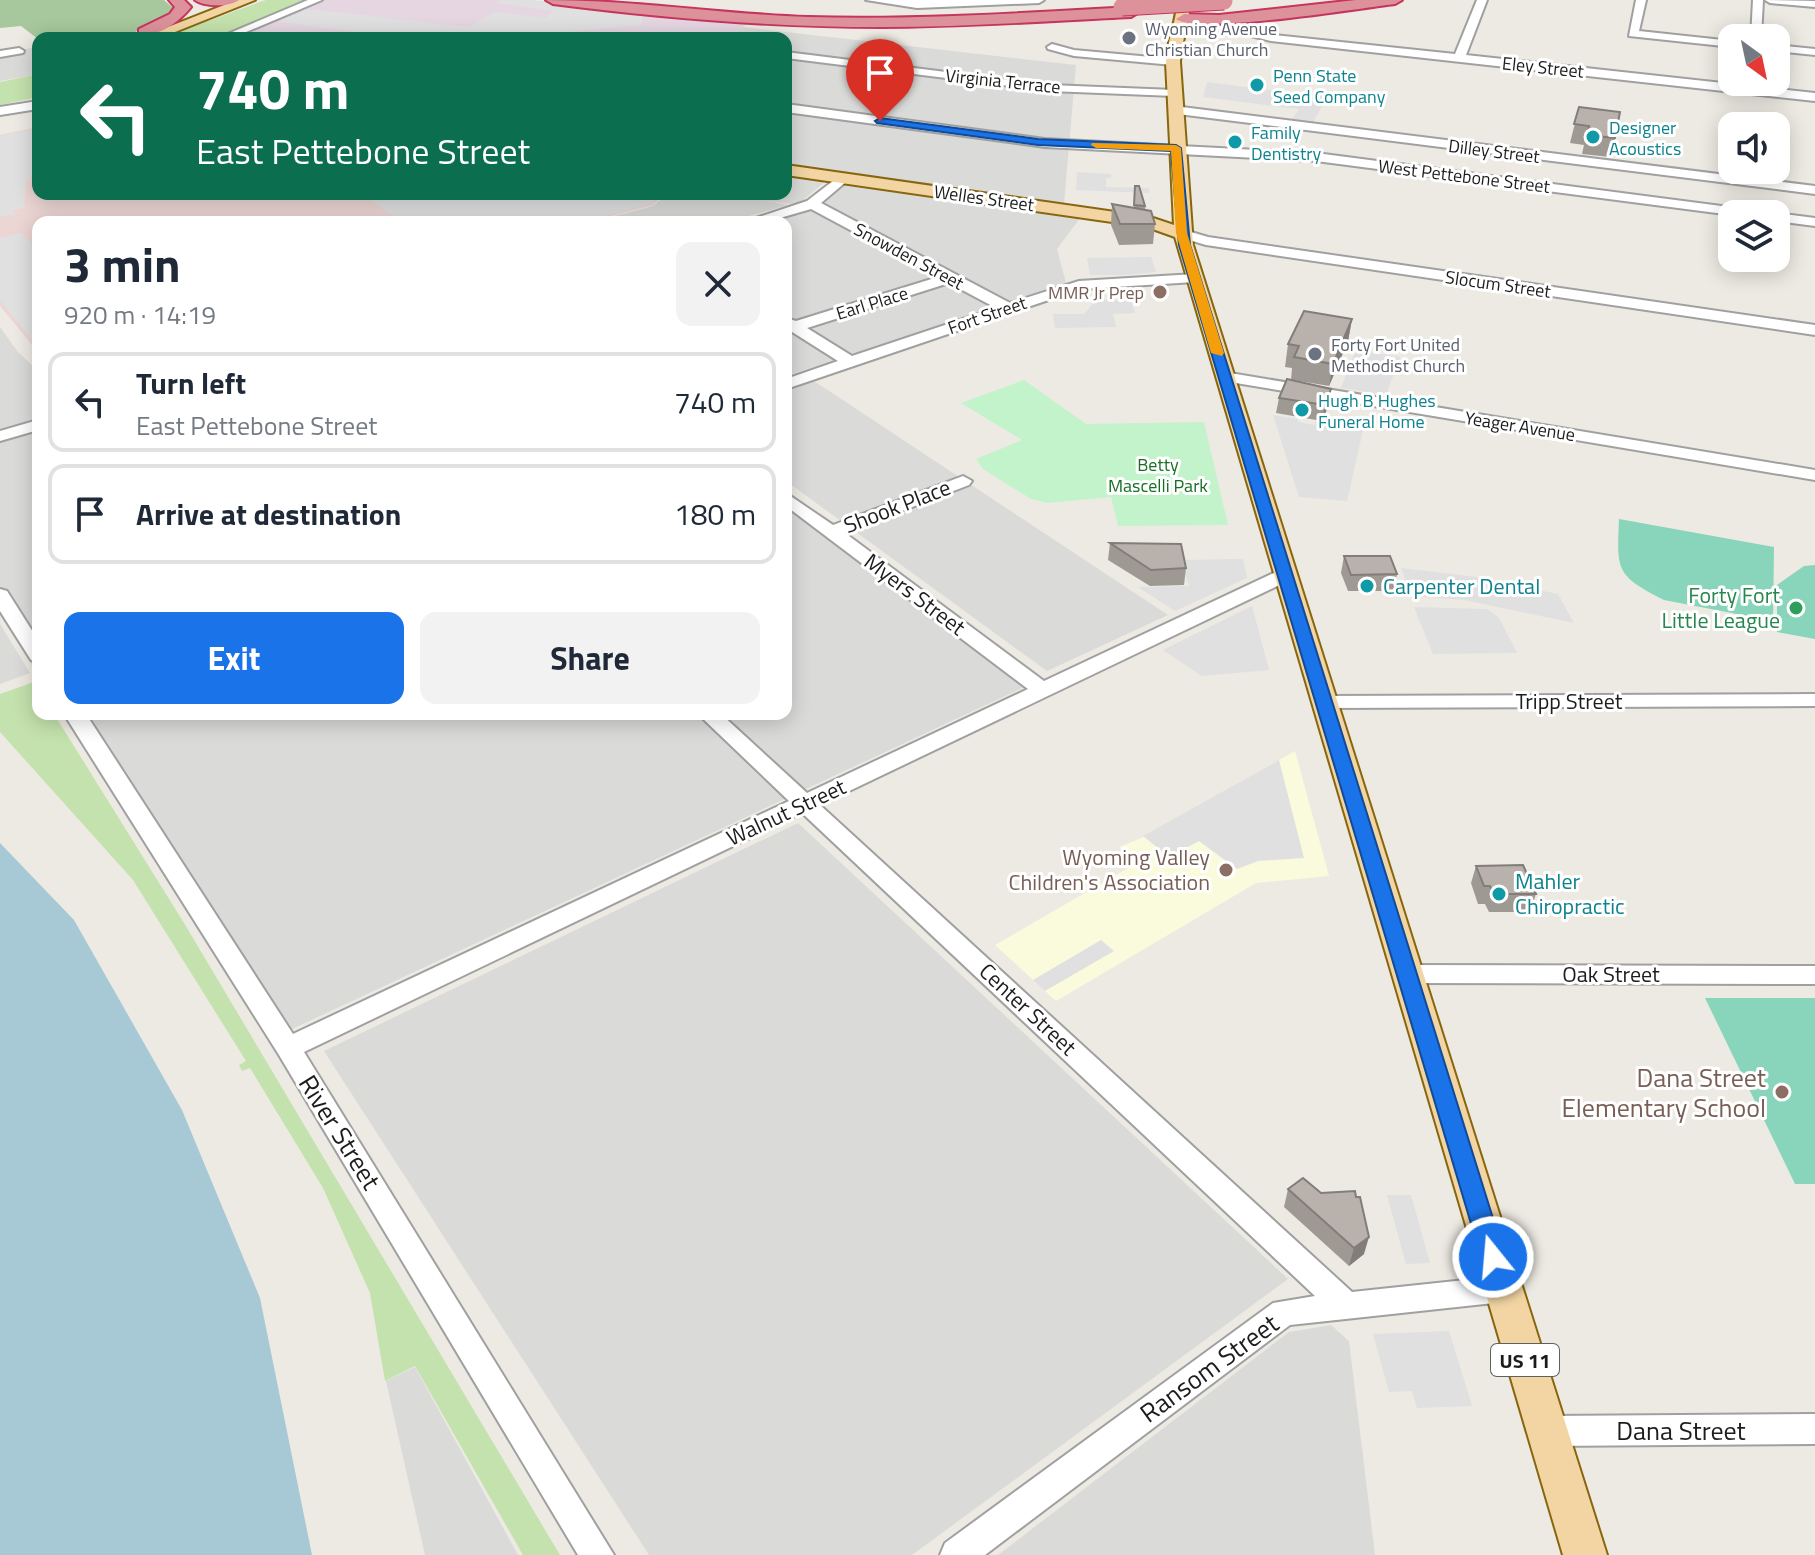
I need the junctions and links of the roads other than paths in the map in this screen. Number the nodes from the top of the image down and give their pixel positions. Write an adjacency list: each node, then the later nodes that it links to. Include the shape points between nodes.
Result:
1 (176, 0): 26 (highway, via 183,7 180,13)
2 (202, 0): 3 (highway)
3 (233, 0): 27 (main road)
4 (249, 0): 28 (main road)
5 (317, 0): 29 (street)
6 (553, 0): 24 (highway, via 687,15 845,22)
7 (593, 0): 24 (highway, via 720,13 851,18)
8 (871, 0): 19 (street, via 917,5)
9 (1004, 0): 20 (street)
10 (1039, 0): 20 (street)
11 (1183, 0): 31 (main road, US 11)
12 (1244, 0): 23 (highway)
13 (1319, 0): 23 (highway)
14 (1395, 0): 23 (highway)
15 (1482, 0): 39 (street)
16 (1641, 0): 32 (street, via 1633,34)
17 (1758, 0): 25 (street)
18 (1770, 0): 21 (street)
19 (964, 2): 20 (street)
20 (1022, 2)
21 (1815, 4)
22 (1166, 7): 31 (main road); 31 (main road, US 11, via 1167,34)
23 (1223, 9): 24 (highway, bridge); 31 (highway)
24 (1127, 10)
25 (1757, 24)
26 (149, 32)
27 (152, 32)
28 (154, 32)
29 (238, 32)
30 (1271, 38): 39 (street, Eley Street)
31 (1178, 40): 33 (street, via 1074,53); 40 (main road, US 11)
32 (1718, 43)
33 (1052, 47)
34 (1790, 49): 36 (street)
35 (19, 51): 37 (street)
36 (1815, 52)
37 (0, 54)
38 (792, 56): 40 (street, Virginia Terrace, via 1040,87)
39 (1459, 58): 41 (street, Eley Street)
40 (1174, 93): 44 (main road, US 11)
41 (1815, 97)
42 (32, 104): 45 (street)
43 (792, 109): 46 (street, West Pettebone Street, via 1038,142)
44 (1174, 110): 46 (main road, US 11); 49 (street, Dilley Street)
45 (1, 111)
46 (1176, 148): 51 (street, West Pettebone Street, via 1316,157); 55 (main road, US 11)
47 (792, 171): 48 (main road, Welles Street)
48 (842, 178): 50 (street); 55 (main road, Welles Street, via 1150,222)
49 (1815, 190)
50 (812, 204): 52 (street); 56 (street, Snowden Street)
51 (1718, 210)
52 (771, 216)
53 (1790, 219): 54 (street)
54 (1815, 222)
55 (1181, 233): 57 (main road, US 11); 61 (street, Slocum Street)
56 (950, 278): 58 (street, Snowden Street); 59 (street, Earl Place)
57 (1195, 278): 58 (street, Fort Street, via 1079,285); 63 (main road, US 11)
58 (1007, 308): 62 (street, Fort Street)
59 (792, 323)
60 (792, 325): 62 (street)
61 (1815, 330)
62 (850, 362): 64 (street, Fort Street)
63 (1224, 377): 67 (street, Yeager Avenue); 71 (main road, US 11)
64 (792, 382)
65 (32, 427): 66 (street)
66 (0, 436)
67 (1815, 475)
68 (963, 481): 70 (street, Shook Place)
69 (792, 503): 70 (street, Myers Street)
70 (831, 532): 74 (street, Myers Street)
71 (1285, 575): 74 (street, Walnut Street); 76 (main road, US 11)
72 (0, 595): 73 (street)
73 (32, 642)
74 (1043, 690): 79 (street, Walnut Street)
75 (1815, 700): 76 (street, Tripp Street)
76 (1324, 702): 80 (main road, US 11)
77 (79, 720): 82 (street, River Street)
78 (715, 720): 79 (street, Center Street)
79 (805, 803): 82 (street, Walnut Street); 84 (street, Center Street)
80 (1407, 974): 81 (street, Oak Street); 83 (main road, US 11)
81 (1815, 975)
82 (288, 1048): 87 (street, River Street)
83 (1503, 1289): 84 (street, Ransom Street); 86 (main road, US 11)
84 (1346, 1305): 88 (street, Ransom Street, via 1293,1310 1276,1317)
85 (1815, 1429): 86 (street, Dana Street)
86 (1547, 1431): 89 (main road, US 11)
87 (597, 1555)
88 (957, 1555)
89 (1585, 1555)

